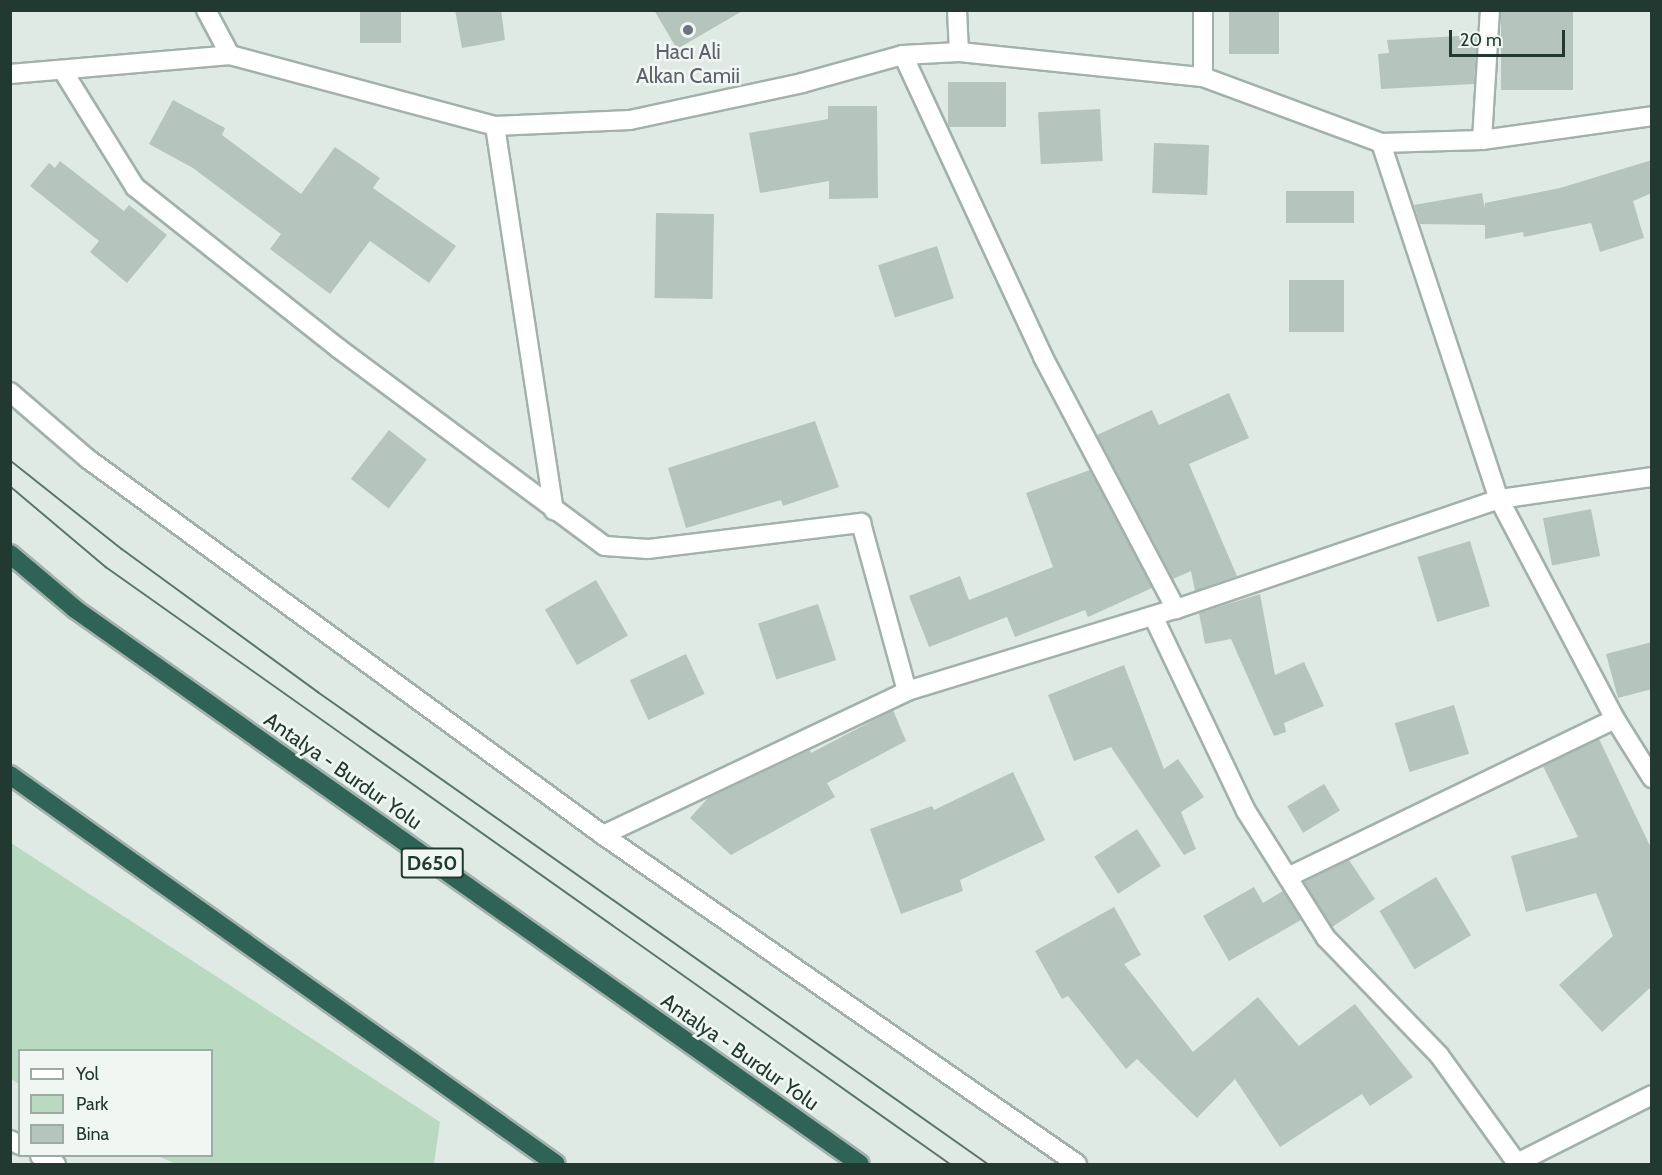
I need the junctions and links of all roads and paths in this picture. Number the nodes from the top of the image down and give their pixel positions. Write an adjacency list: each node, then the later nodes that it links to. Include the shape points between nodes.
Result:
1 (206, 10): 6 (street)
2 (957, 10): 5 (street)
3 (1203, 10): 10 (street)
4 (1490, 10): 13 (street)
5 (959, 52): 7 (street); 10 (street)
6 (231, 56): 8 (street); 12 (street)
7 (903, 56): 12 (street, via 802,83 630,120); 20 (street, via 1043,357)
8 (63, 71): 9 (street); 18 (street, via 135,187 338,348)
9 (10, 74)
10 (1203, 77): 14 (street)
11 (1652, 116): 13 (street)
12 (495, 126): 18 (street)
13 (1482, 140): 14 (street)
14 (1381, 143): 17 (street)
15 (10, 392): 26 (street, via 88,459)
16 (1652, 477): 17 (street)
17 (1499, 499): 20 (street); 23 (street)
18 (554, 510): 22 (street, via 605,546 648,549 861,523)
19 (10, 554): 30 (highway, Antalya - Burdur Yolu / D650, via 75,609)
20 (1176, 609): 21 (street)
21 (1153, 616): 22 (street); 27 (street, via 1246,811)
22 (907, 691): 26 (street)
23 (1615, 719): 25 (street); 27 (street)
24 (10, 776): 29 (highway)
25 (1652, 778)
26 (603, 835): 31 (street)
27 (1288, 878): 32 (street, via 1326,938 1439,1055)
28 (1652, 1095): 32 (street)
29 (556, 1164)
30 (860, 1164)
31 (1077, 1164)
32 (1516, 1164)

